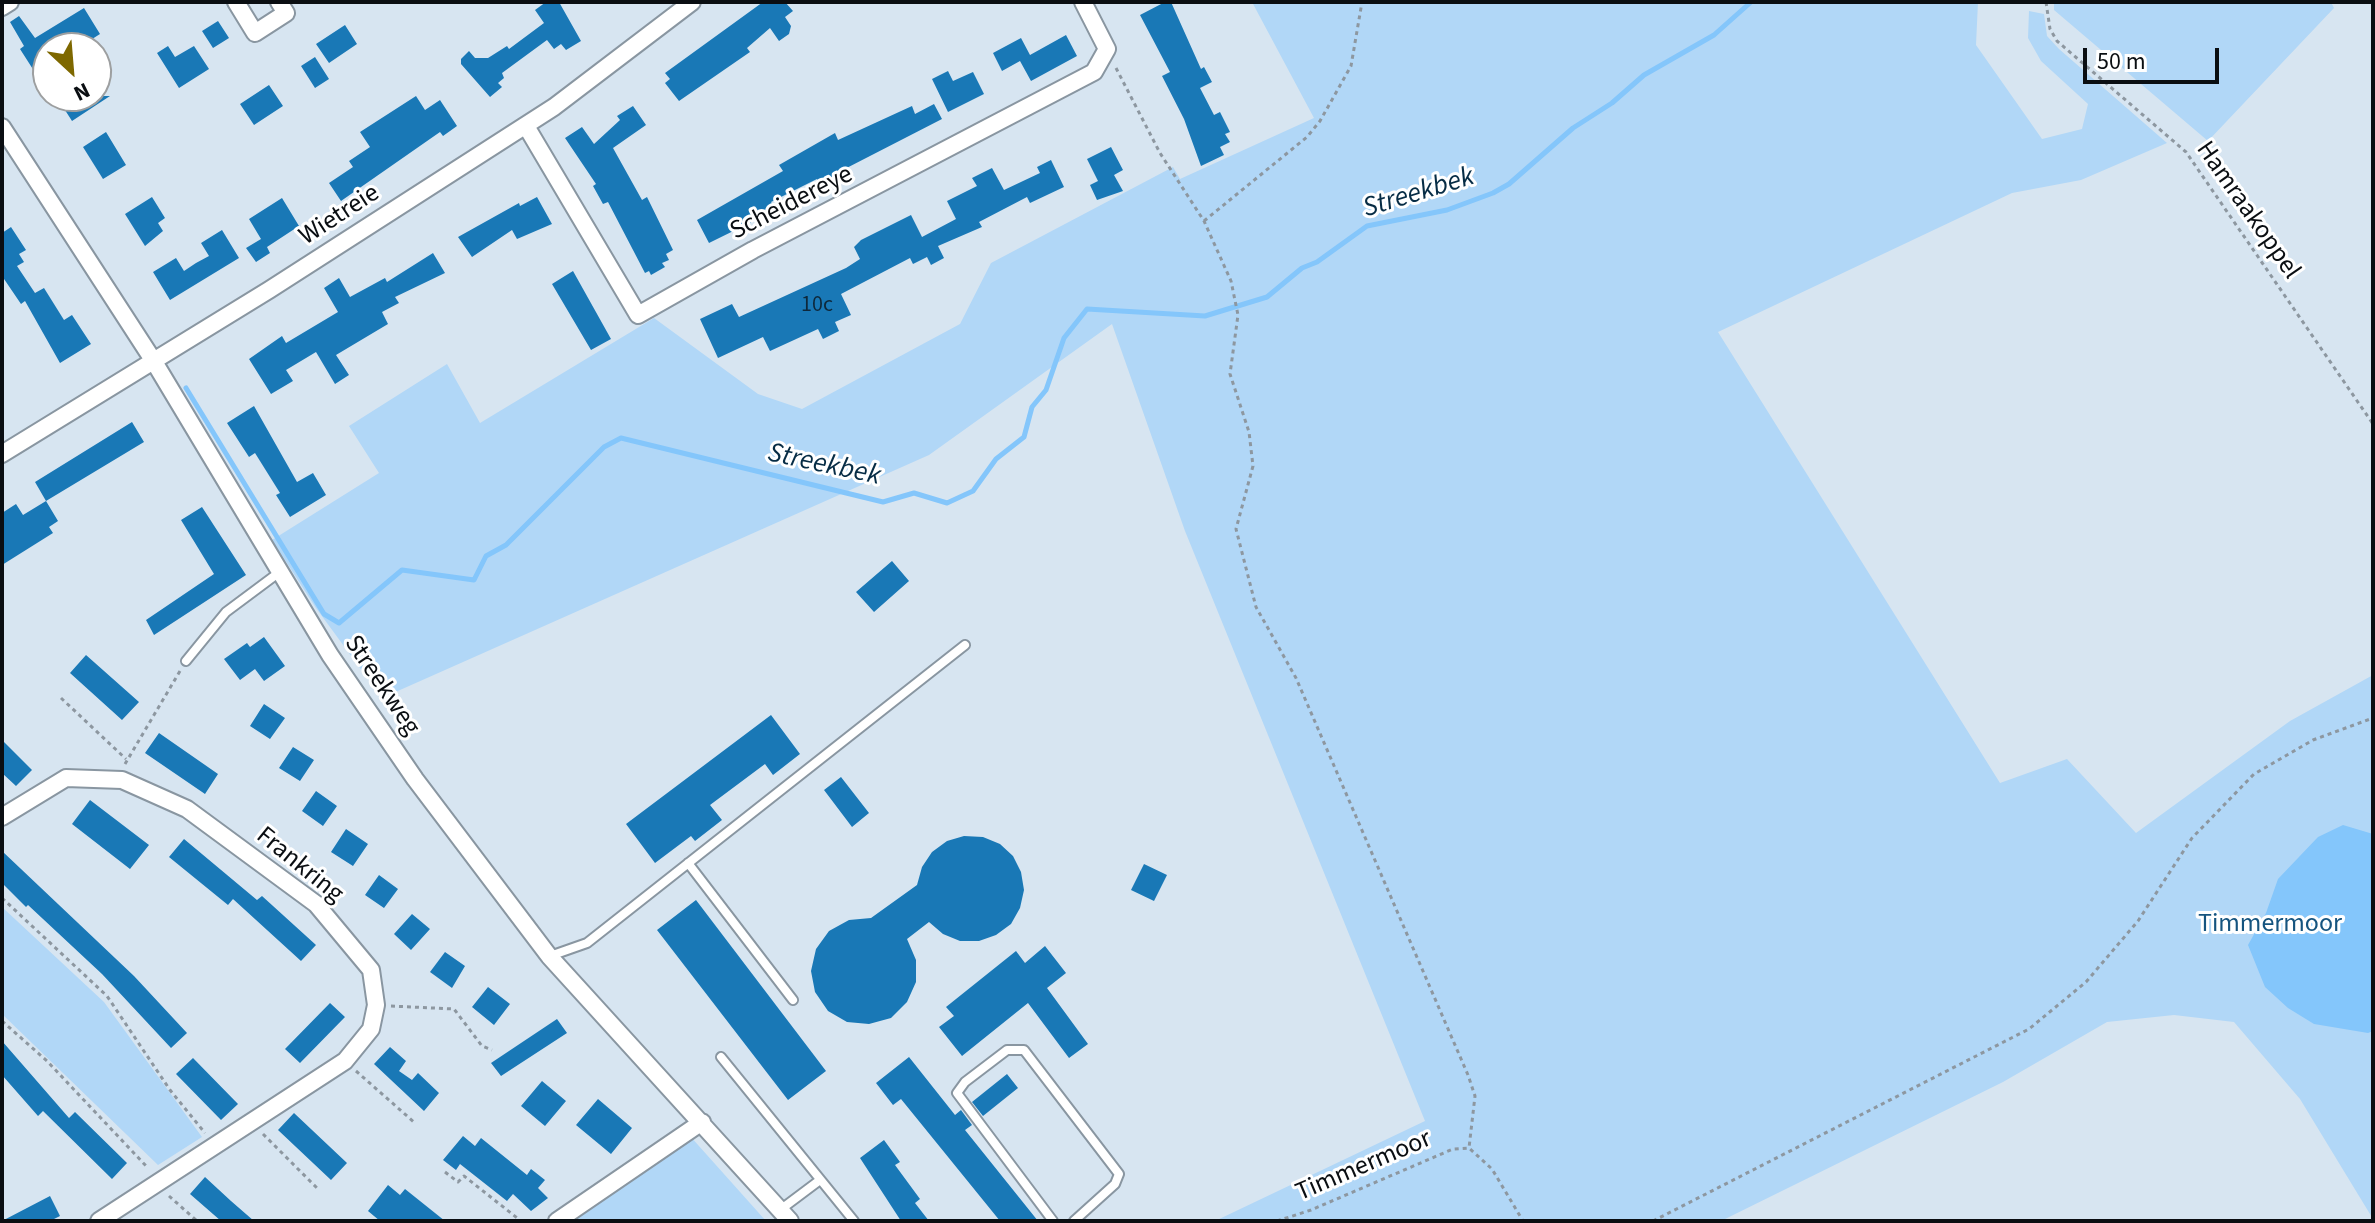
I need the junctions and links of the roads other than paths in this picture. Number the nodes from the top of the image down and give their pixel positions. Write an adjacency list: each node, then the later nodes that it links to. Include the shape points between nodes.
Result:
1 (10, 2): 6 (street)
2 (236, 2): 3 (street, via 255,33 286,13)
3 (279, 2)
4 (692, 2): 7 (street, Wietreie)
5 (1083, 2): 7 (street, Scheidereye, via 1107,49 1094,72 638,315)
6 (2, 7)
7 (526, 126): 9 (street, Wietreie)
8 (2, 127): 9 (street, Streekweg)
9 (153, 360): 10 (street, Wietreie); 11 (street, Streekweg)
10 (2, 454)
11 (281, 571): 13 (lane, via 226,612); 16 (street, Streekweg, via 330,655 415,779)
12 (965, 645): 15 (lane)
13 (186, 661)
14 (2, 817): 22 (street, Frankring, via 66,778 122,780 187,809 316,904 371,970 376,1005 371,1029 345,1061)
15 (688, 863): 16 (lane, via 587,943); 17 (lane)
16 (549, 956): 19 (street, Streekweg)
17 (793, 1000)
18 (721, 1057): 20 (lane)
19 (702, 1122): 21 (street, Streekweg); 23 (street)
20 (820, 1180): 21 (lane); 24 (lane)
21 (785, 1215)
22 (99, 1221)
23 (557, 1221)
24 (854, 1221)
25 (1053, 1221): 26 (lane, via 957,1093 1007,1050 1024,1050 1119,1174 1115,1184)
26 (1074, 1221)

